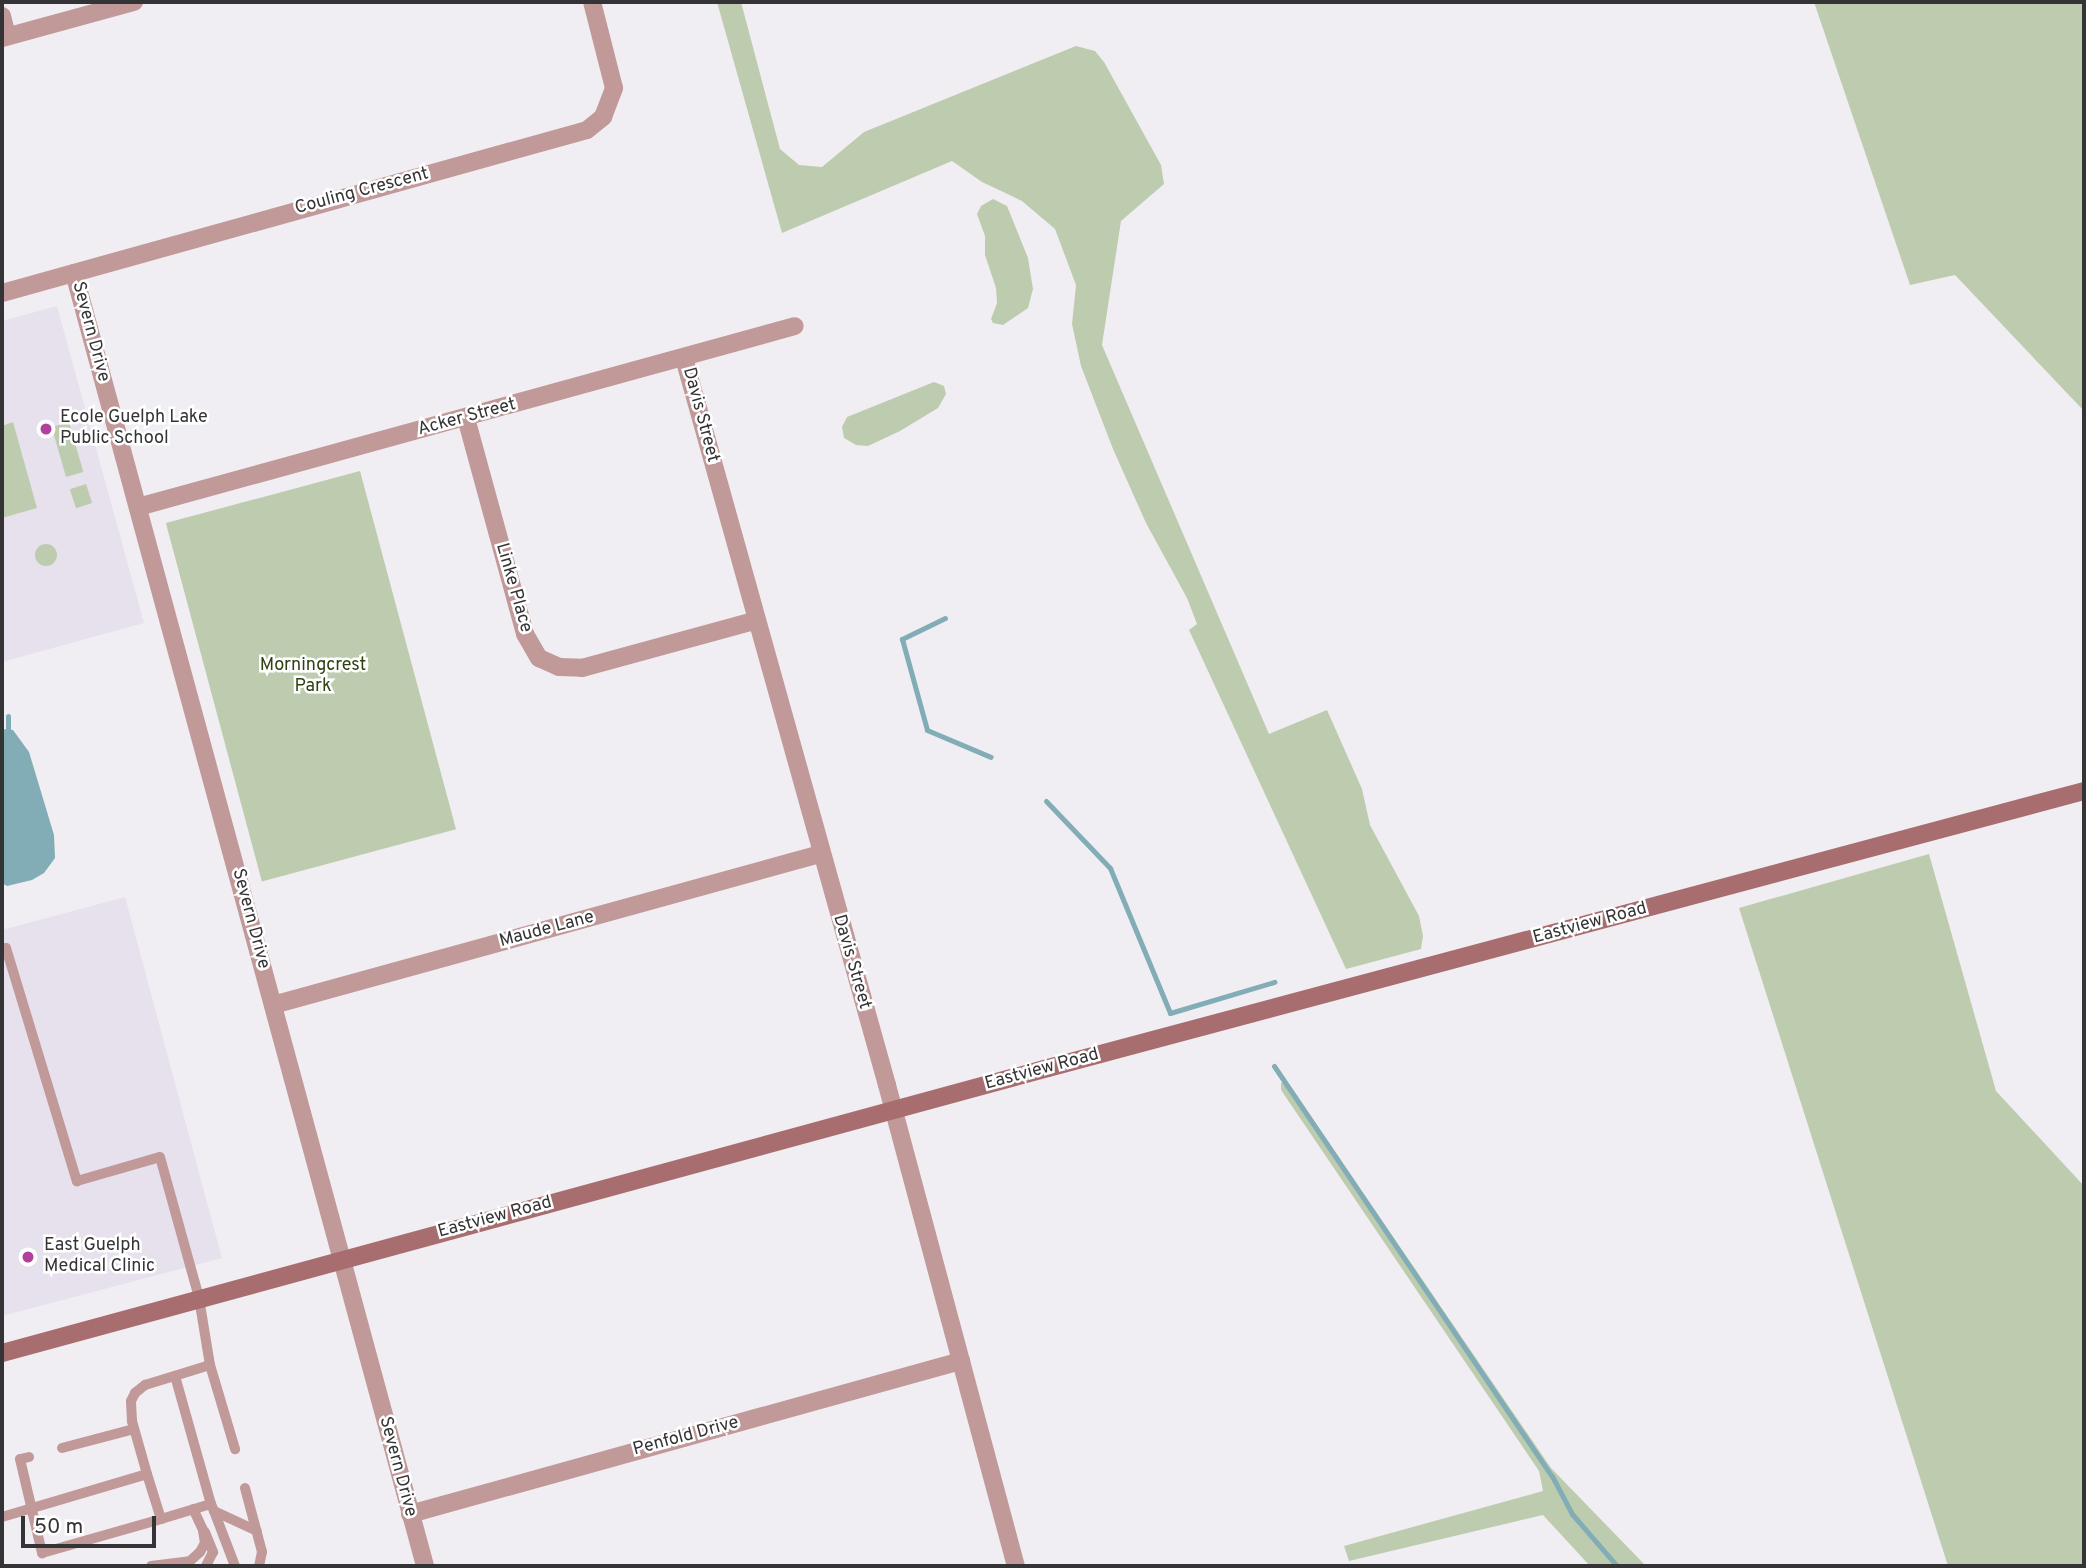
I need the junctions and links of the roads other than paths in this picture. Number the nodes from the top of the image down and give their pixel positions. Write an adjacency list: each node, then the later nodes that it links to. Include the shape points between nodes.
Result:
1 (134, 2): 4 (street)
2 (592, 2): 5 (street, Couling Crescent, via 614,88 603,117 587,130)
3 (2, 16): 4 (street)
4 (4, 37)
5 (74, 273): 6 (street, Couling Crescent); 10 (street, Severn Drive)
6 (2, 293)
7 (795, 326): 8 (street, Acker Street)
8 (684, 358): 9 (street, Acker Street); 11 (street, Davis Street)
9 (466, 418): 10 (street, Acker Street); 11 (street, Linke Place, via 525,634 539,659 559,667 582,668)
10 (138, 508): 15 (street, Severn Drive)
11 (757, 620): 13 (street, Davis Street)
12 (2084, 791): 16 (street, Eastview Road)
13 (820, 854): 15 (street, Maude Lane); 16 (street, Davis Street)
14 (2, 949): 18 (lane, via 6,948 77,1181 160,1157)
15 (273, 1005): 17 (street, Severn Drive)
16 (893, 1110): 17 (street, Eastview Road); 20 (street, Davis Street)
17 (341, 1260): 18 (street, Eastview Road); 32 (street, Severn Drive)
18 (199, 1298): 19 (street, Eastview Road); 21 (lane)
19 (2, 1353)
20 (961, 1361): 32 (street, Penfold Drive); 45 (street, Davis Street)
21 (210, 1365): 22 (lane); 25 (lane)
22 (175, 1376): 23 (lane, via 135,1393 131,1401); 29 (lane)
23 (134, 1429): 24 (lane); 27 (lane)
24 (62, 1448)
25 (234, 1449)
26 (29, 1457): 30 (lane, via 20,1459)
27 (146, 1474): 30 (lane); 34 (lane)
28 (245, 1488): 36 (lane)
29 (212, 1507): 31 (lane); 36 (lane); 42 (lane)
30 (30, 1508): 33 (lane); 37 (lane)
31 (193, 1509): 34 (lane); 35 (lane)
32 (410, 1514): 44 (street, Severn Drive)
33 (2, 1517)
34 (161, 1519): 37 (lane)
35 (203, 1530): 38 (lane, via 205,1543 200,1552); 41 (lane, via 214,1552)
36 (257, 1531): 43 (lane, via 263,1560)
37 (42, 1553): 39 (lane)
38 (175, 1565): 40 (lane)
39 (46, 1566)
40 (151, 1566)
41 (206, 1566)
42 (235, 1566)
43 (260, 1566)
44 (425, 1566)
45 (1016, 1566)

